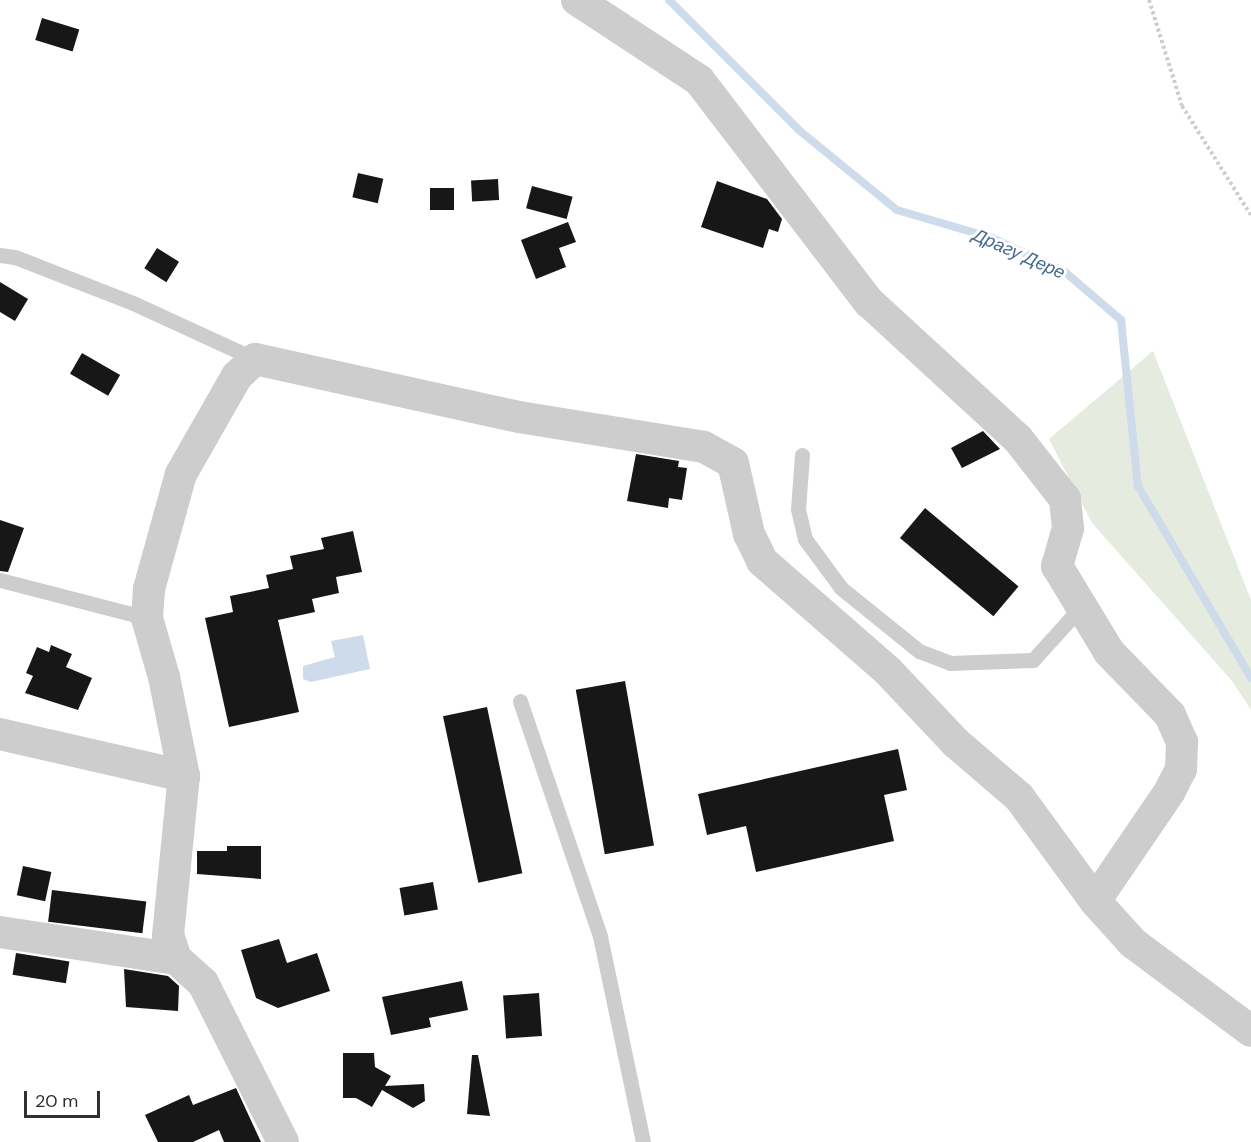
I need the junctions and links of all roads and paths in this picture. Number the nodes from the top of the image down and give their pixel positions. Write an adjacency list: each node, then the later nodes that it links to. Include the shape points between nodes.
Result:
1 (577, 0): 8 (street, via 699,80 869,302 1018,439 1065,499 1068,528 1057,566)
2 (1149, 0): 3 (path, via 1182,106)
3 (1251, 215)
4 (0, 255): 5 (lane, via 15,257 133,303)
5 (255, 359): 9 (street, via 237,376 181,474 149,589); 13 (street, via 281,361 519,417 704,447 733,463 749,534 762,561 888,671 956,743 1019,797)
6 (802, 455): 8 (lane, via 798,509 805,539 841,588 919,651 950,663 1032,660)
7 (0, 580): 9 (lane)
8 (1080, 608): 13 (street, via 1109,652 1170,715 1182,742 1181,769 1170,791)
9 (147, 618): 12 (street)
10 (520, 701): 18 (lane, via 600,936)
11 (0, 734): 12 (street)
12 (184, 776): 15 (street, via 168,935)
13 (1095, 901): 16 (street, via 1132,943)
14 (0, 932): 15 (street)
15 (176, 958): 17 (street, via 203,983)
16 (1251, 1031)
17 (283, 1142)
18 (643, 1142)

